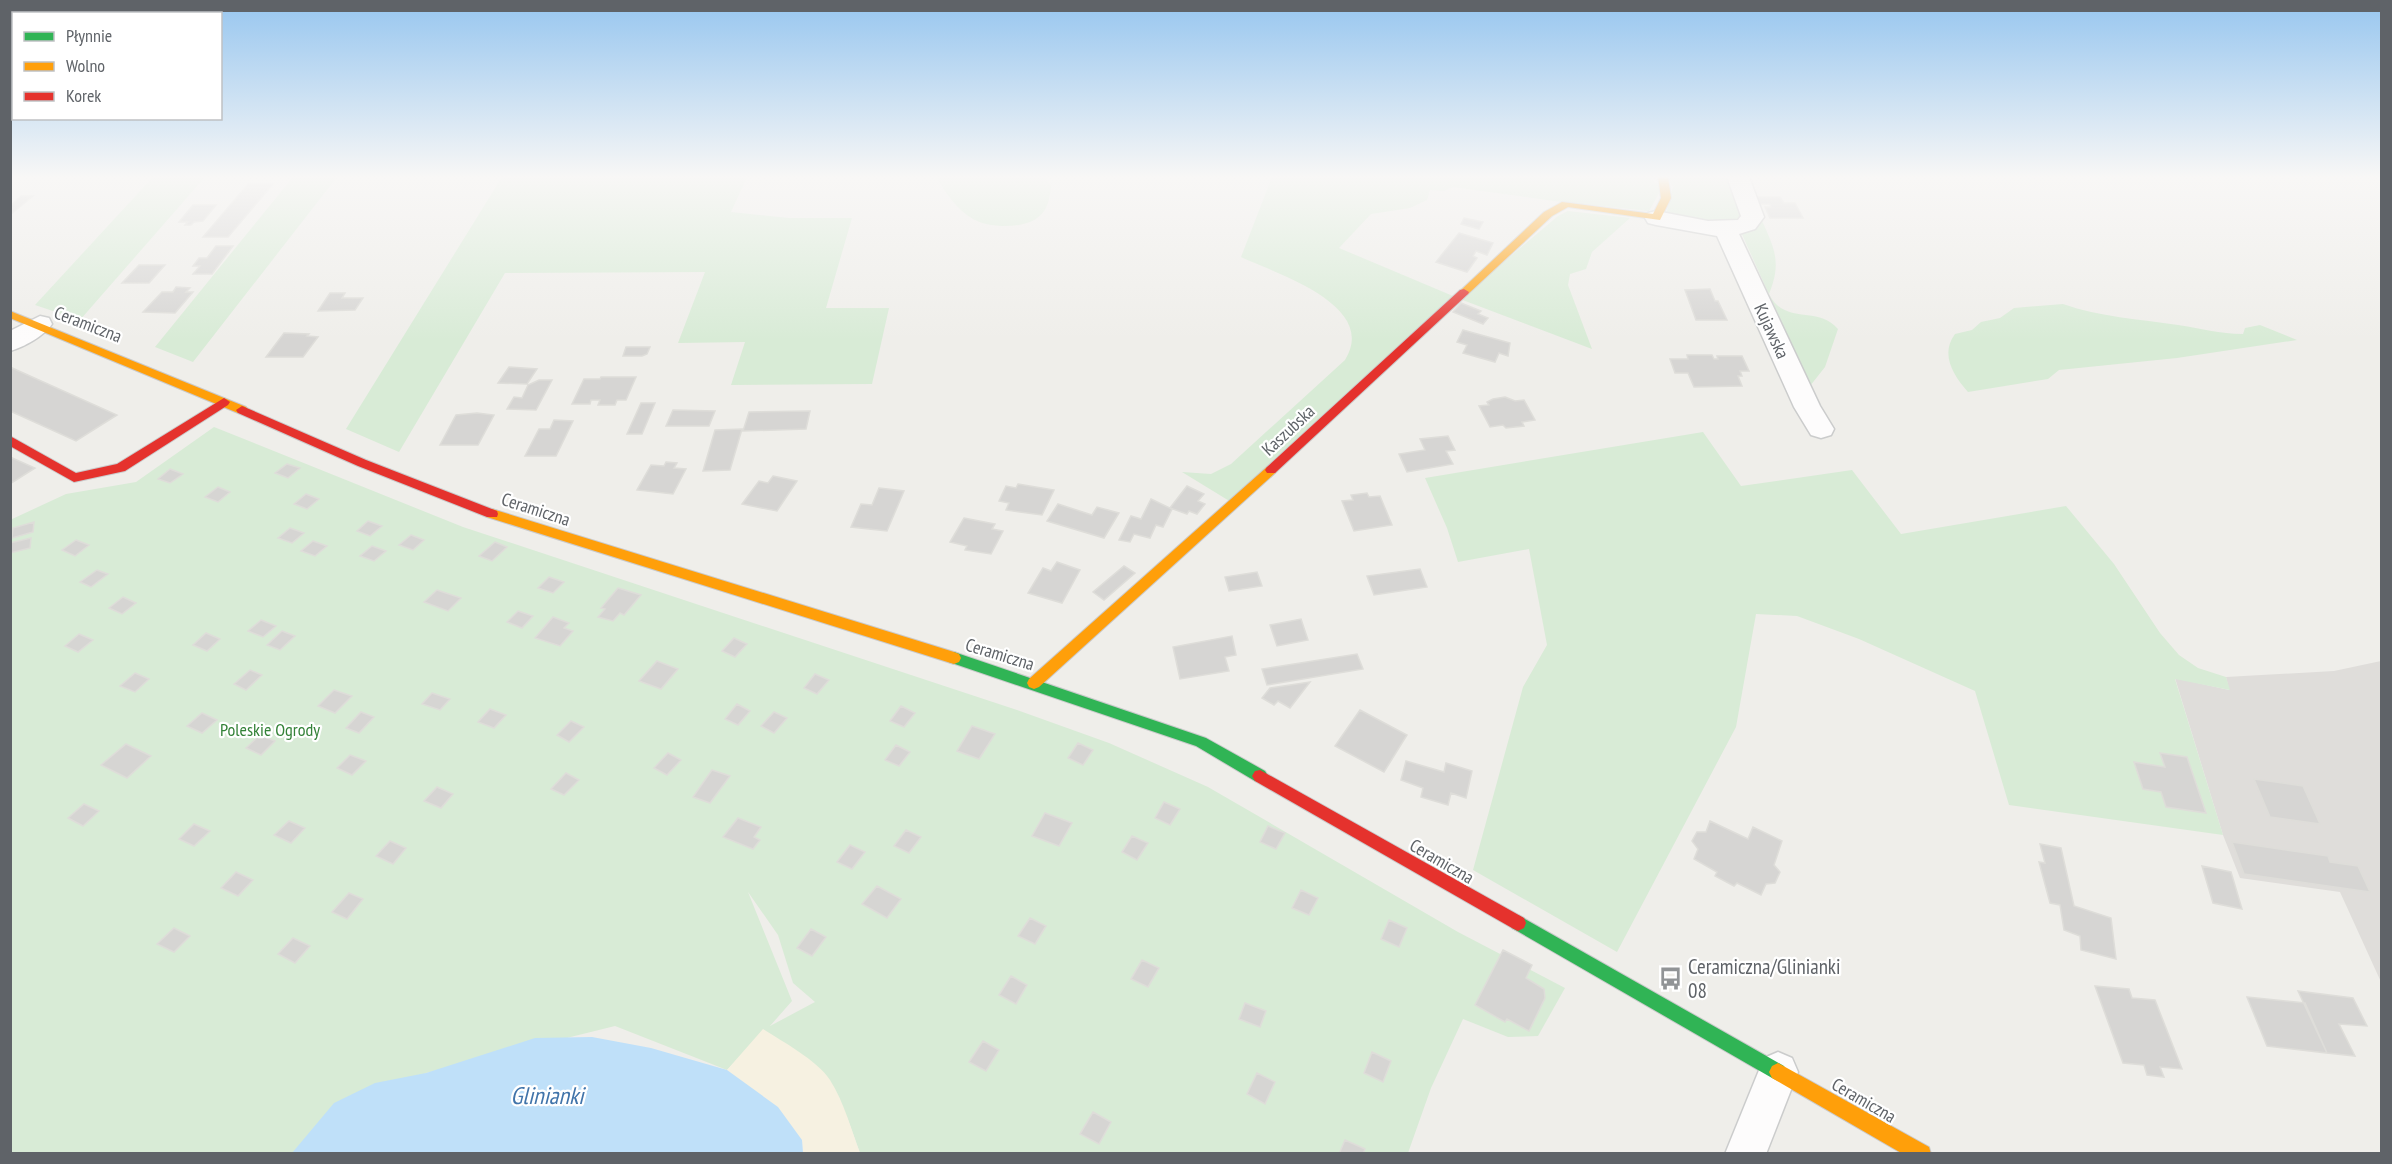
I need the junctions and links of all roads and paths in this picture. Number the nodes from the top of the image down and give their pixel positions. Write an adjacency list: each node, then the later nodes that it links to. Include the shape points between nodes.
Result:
1 (1529, 231): 9 (street, Kaszubska, via 1304,441)
2 (1726, 231): 7 (street, Kujawska)
3 (10, 314): 4 (street, Ceramiczna)
4 (40, 324): 5 (street); 6 (street, Ceramiczna)
5 (10, 343)
6 (224, 402): 8 (street, via 121,468 74,478); 9 (street, Ceramiczna, via 338,454 483,511)
7 (1821, 429)
8 (10, 440)
9 (1034, 683): 10 (street, Ceramiczna, via 1201,742)
10 (1778, 1072): 11 (street); 12 (street, Ceramiczna)
11 (1745, 1154)
12 (1922, 1154)

